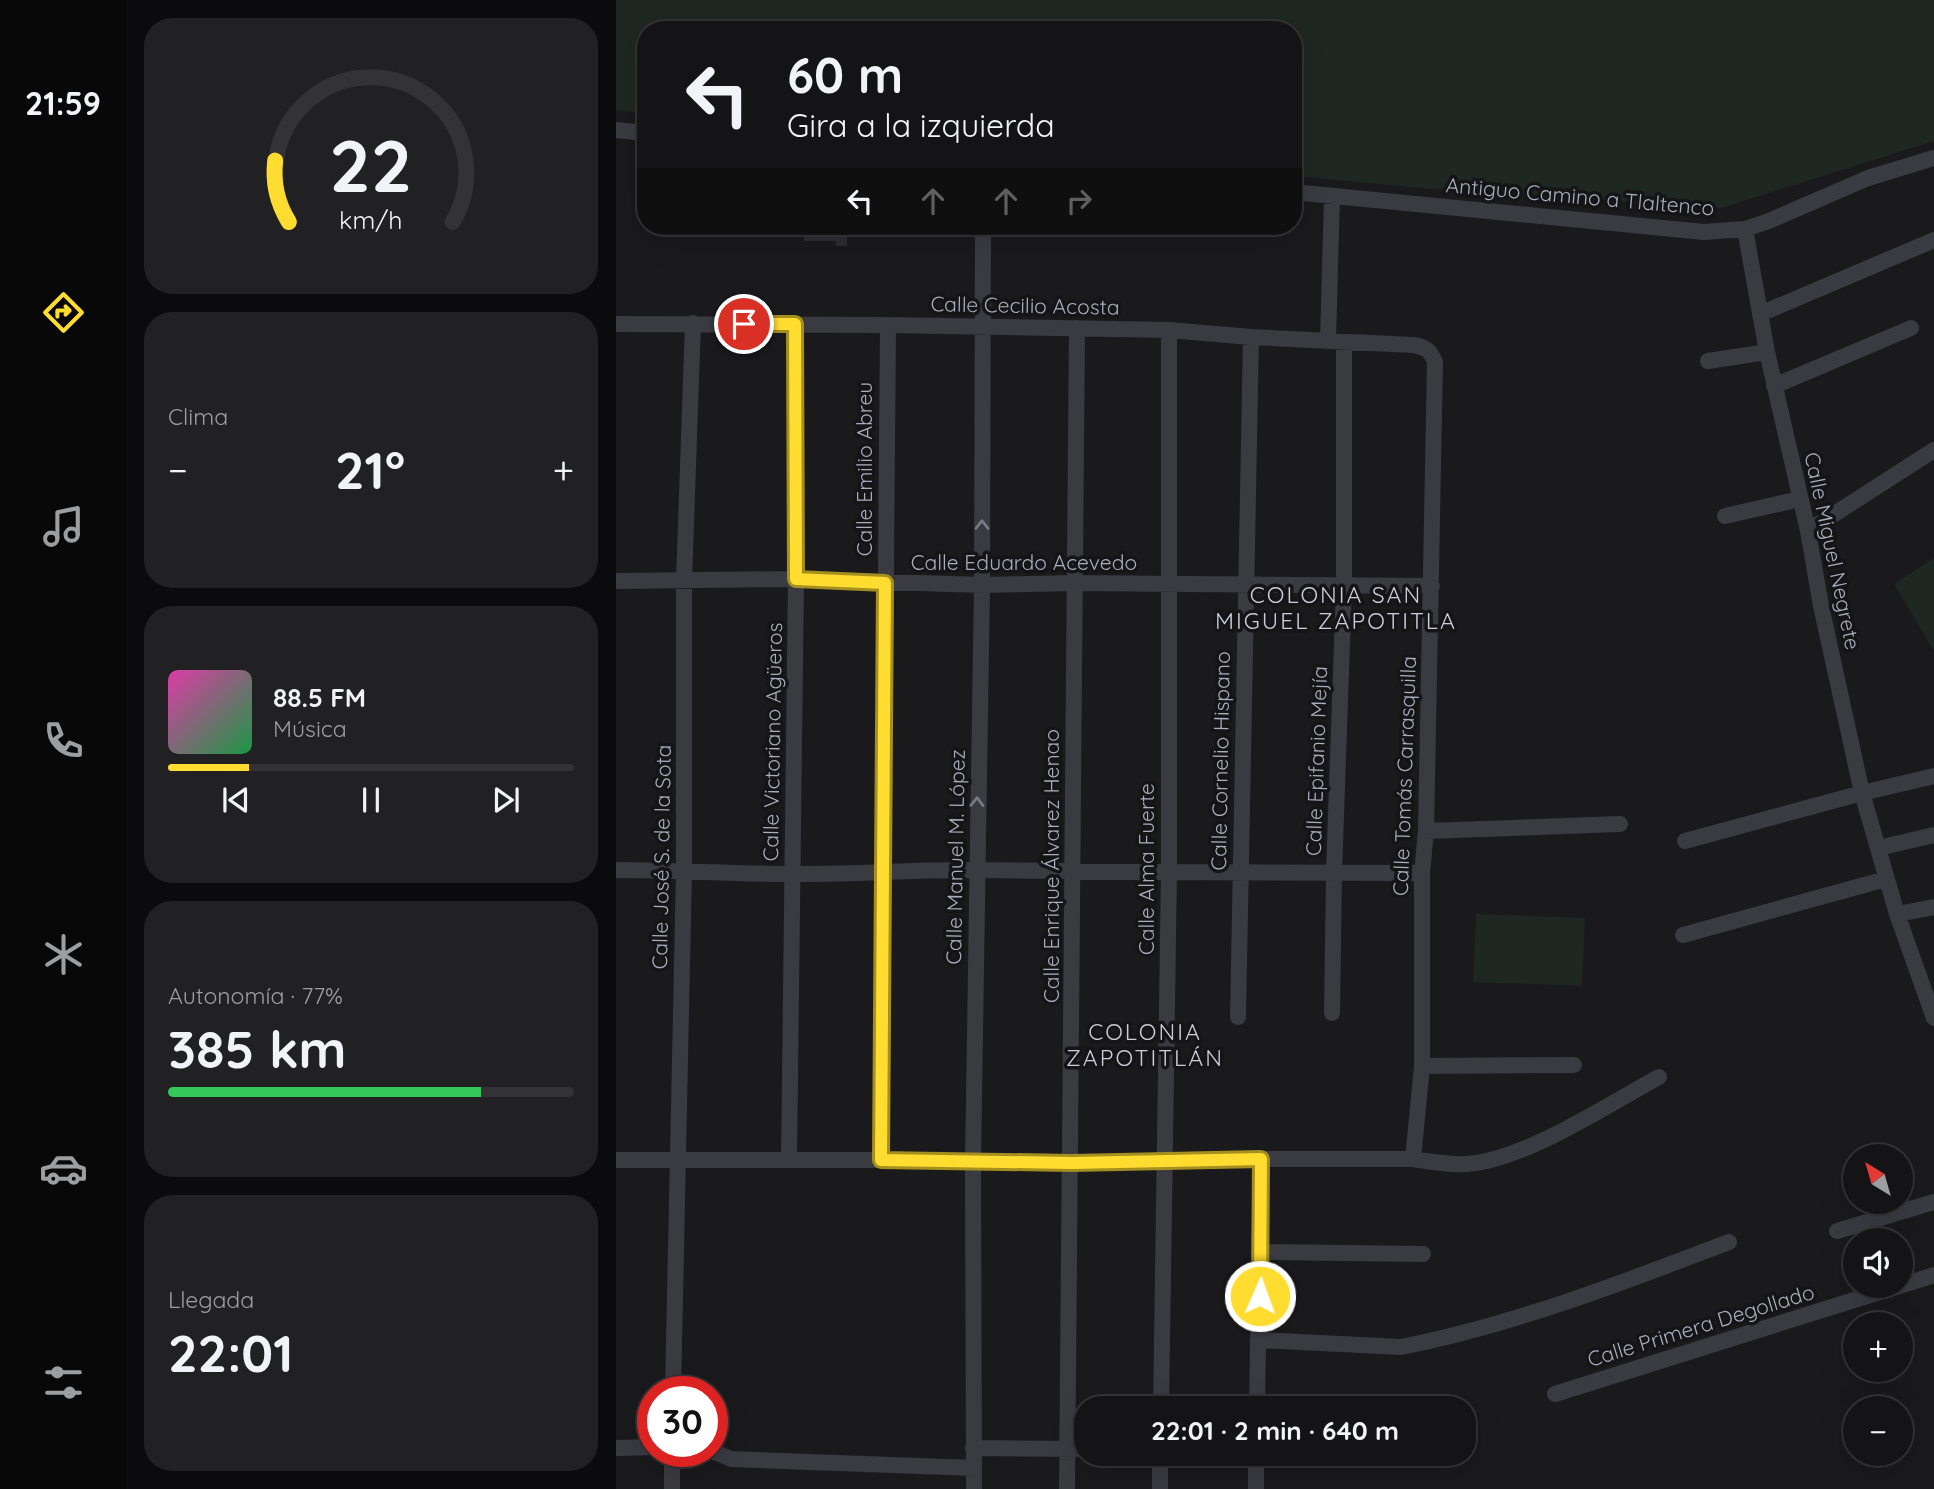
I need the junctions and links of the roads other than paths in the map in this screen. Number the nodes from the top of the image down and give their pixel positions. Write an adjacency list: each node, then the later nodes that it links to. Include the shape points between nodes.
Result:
1 (616, 130): 2 (street)
2 (637, 132)
3 (1934, 158): 6 (street, Antiguo Camino a Tlaltenco, via 1868,178)
4 (1302, 193): 5 (street, Antiguo Camino a Tlaltenco)
5 (1332, 196): 6 (street, Antiguo Camino a Tlaltenco, via 1691,230); 19 (street, Calle Epifanio Mejía)
6 (1745, 229): 9 (street, Calle Miguel Negrete)
7 (983, 235): 14 (street, Calle Manuel M. López)
8 (1934, 240): 9 (street)
9 (1760, 314): 21 (street, Calle Miguel Negrete)
10 (693, 323): 11 (street, Calle Cecilio Acosta); 12 (street, Calle Cecilio Acosta); 30 (street, Calle José S. de la Sota)
11 (616, 324)
12 (795, 324): 13 (street, Calle Cecilio Acosta); 28 (street, Calle Victoriano Agüeros)
13 (888, 325): 14 (street, Calle Cecilio Acosta); 31 (street, Calle Emilio Abreu)
14 (982, 326): 15 (street, Calle Cecilio Acosta); 33 (street, Calle Manuel M. López, one-way to 14)
15 (1077, 328): 17 (street, Calle Cecilio Acosta); 32 (street, Calle Enrique Álvarez Henao)
16 (1912, 328): 23 (street)
17 (1169, 330): 18 (street, Calle Cecilio Acosta); 34 (street, Calle Alma Fuerte)
18 (1251, 337): 19 (street, Calle Cecilio Acosta); 35 (street, Calle Cornelio Hispano)
19 (1336, 342): 20 (street, Calle Cecilio Acosta, via 1424,346); 36 (street, Calle Epifanio Mejía)
20 (1431, 352): 37 (street, Calle Tomás Carrasquilla)
21 (1767, 352): 22 (street); 23 (street, Calle Miguel Negrete)
22 (1708, 362)
23 (1774, 386): 25 (street, Calle Miguel Negrete)
24 (1934, 450): 27 (street)
25 (1800, 499): 26 (street); 27 (street, Calle Miguel Negrete)
26 (1725, 516)
27 (1808, 531): 39 (street, Calle Miguel Negrete)
28 (796, 579): 30 (street, Calle Eduardo Acevedo); 31 (street, Calle Eduardo Acevedo); 53 (street, Calle Victoriano Agüeros)
29 (616, 581): 30 (street, Calle Eduardo Acevedo)
30 (684, 581): 46 (street, Calle José S. de la Sota)
31 (885, 583): 33 (street, Calle Eduardo Acevedo); 48 (street, Calle Emilio Abreu)
32 (1075, 583): 33 (street, Calle Eduardo Acevedo); 34 (street, Calle Eduardo Acevedo); 50 (street, Calle Enrique Álvarez Henao)
33 (982, 585): 47 (street, Calle Manuel M. López, one-way to 33)
34 (1169, 585): 35 (street, Calle Eduardo Acevedo); 49 (street, Calle Alma Fuerte)
35 (1245, 586): 36 (street, Calle Eduardo Acevedo); 54 (street, Calle Cornelio Hispano)
36 (1344, 586): 37 (street, Calle Eduardo Acevedo); 51 (street, Calle Epifanio Mejía)
37 (1432, 586): 41 (street, Calle Tomás Carrasquilla)
38 (1934, 776): 39 (street)
39 (1862, 793): 43 (street); 44 (street, Calle Miguel Negrete)
40 (1620, 824): 41 (street)
41 (1426, 831): 52 (street, Calle Tomás Carrasquilla)
42 (1934, 835): 44 (street)
43 (1685, 841)
44 (1878, 848): 55 (street, Calle Miguel Negrete)
45 (616, 870): 46 (street)
46 (684, 870): 53 (street); 69 (street, Calle José S. de la Sota)
47 (976, 870): 48 (street); 50 (street); 71 (street, Calle Manuel M. López)
48 (883, 871): 53 (street); 70 (street, Calle Emilio Abreu)
49 (1170, 871): 50 (street); 54 (street); 72 (street, Calle Alma Fuerte)
50 (1072, 872): 73 (street, Calle Enrique Álvarez Henao)
51 (1334, 873): 52 (street); 54 (street); 59 (street, Calle Epifanio Mejía)
52 (1422, 873): 63 (street, Calle Tomás Carrasquilla)
53 (793, 874): 65 (street, Calle Victoriano Agüeros)
54 (1240, 874): 60 (street, Calle Cornelio Hispano)
55 (1886, 879): 57 (street, Calle Miguel Negrete); 58 (street)
56 (1934, 907): 57 (street)
57 (1897, 914): 61 (street, Calle Miguel Negrete)
58 (1683, 935)
59 (1332, 1013)
60 (1238, 1017)
61 (1934, 1018)
62 (1574, 1065): 63 (street)
63 (1422, 1066): 67 (street, Calle Tomás Carrasquilla)
64 (1659, 1077): 67 (street, via 1517,1153 1468,1164)
65 (789, 1159): 69 (street); 70 (street)
66 (1261, 1159): 67 (street); 72 (street); 77 (street)
67 (1413, 1159)
68 (616, 1160): 69 (street)
69 (676, 1160): 83 (street, Calle José S. de la Sota)
70 (881, 1160): 71 (street)
71 (973, 1161): 73 (street); 89 (street, Calle Manuel M. López)
72 (1164, 1162): 73 (street); 85 (street, Calle Alma Fuerte)
73 (1072, 1163): 90 (street, Calle Enrique Álvarez Henao)
74 (1934, 1202): 75 (street)
75 (1836, 1231)
76 (1729, 1242): 82 (street, via 1476,1331 1401,1347)
77 (1261, 1252): 78 (street); 82 (street)
78 (1423, 1254)
79 (1934, 1275): 80 (street, Calle Primera Degollado)
80 (1913, 1282)
81 (1862, 1298): 84 (street, Calle Primera Degollado)
82 (1258, 1340): 86 (street)
83 (673, 1376)
84 (1555, 1394)
85 (1161, 1396)
86 (1257, 1396)
87 (637, 1447): 88 (street)
88 (616, 1448)
89 (974, 1448): 90 (street); 96 (street, Calle Manuel M. López)
90 (1068, 1449): 91 (street); 99 (street, Calle Enrique Álvarez Henao)
91 (1074, 1449)
92 (728, 1458): 96 (street)
93 (1160, 1466): 100 (street)
94 (1256, 1466): 101 (street)
95 (672, 1467): 97 (street)
96 (974, 1468): 98 (street, Calle Manuel M. López)
97 (672, 1489)
98 (974, 1489)
99 (1067, 1489)
100 (1160, 1489)
101 (1256, 1489)

